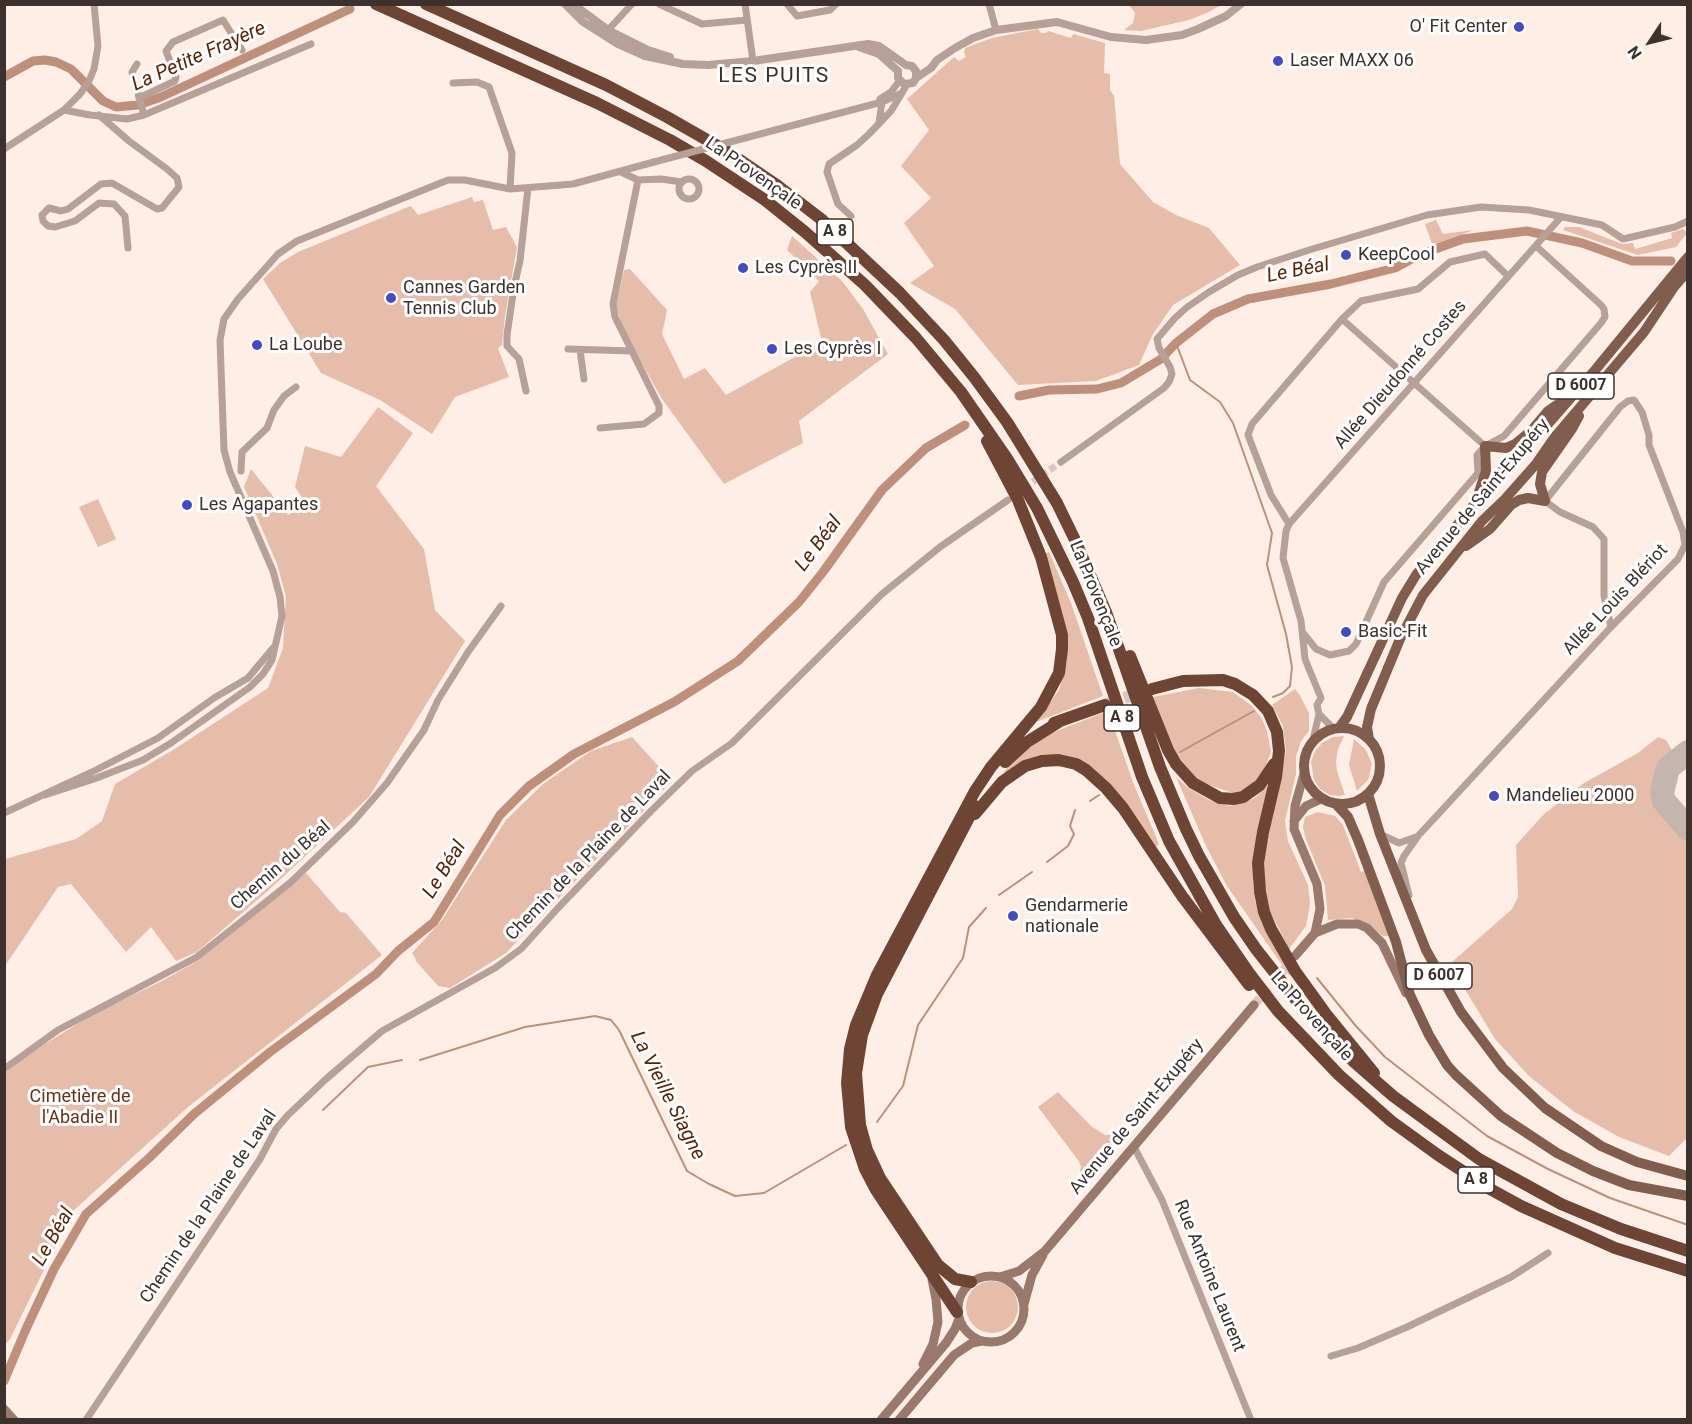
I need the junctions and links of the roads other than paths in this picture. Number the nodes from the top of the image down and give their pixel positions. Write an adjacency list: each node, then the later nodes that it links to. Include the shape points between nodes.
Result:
1 (94, 4): 27 (street, via 99,46 94,69 80,94)
2 (376, 4): 56 (highway, La Provençale / A 8, via 597,102 737,181 805,232 865,285)
3 (426, 4): 67 (highway, La Provençale / A 8, via 667,117 744,163 821,219 900,293 975,377 1033,461)
4 (565, 4): 15 (street, via 583,22)
5 (573, 4): 15 (street)
6 (632, 4): 15 (street)
7 (659, 4): 13 (street, via 702,24)
8 (746, 4): 13 (street)
9 (787, 4): 10 (street, via 797,15 830,10)
10 (836, 4)
11 (989, 4): 14 (street)
12 (1241, 4): 14 (street, via 1198,29 1146,40 1111,37 1057,22)
13 (747, 20): 19 (street)
14 (996, 30): 21 (street, via 973,38 938,60 931,69)
15 (606, 33): 19 (street, via 645,56 682,64)
16 (311, 44): 28 (street)
17 (856, 47): 19 (street); 21 (street, via 879,46); 22 (street, via 879,54)
18 (242, 50): 25 (street, via 223,20 173,42 166,51 175,81)
19 (753, 61)
20 (137, 64): 25 (street, via 132,72)
21 (912, 70): 22 (street); 22 (street, via 913,83)
22 (902, 79): 24 (street); 26 (street)
23 (453, 83): 36 (street, via 477,82 489,87 512,153)
24 (902, 93): 26 (street); 30 (street)
25 (139, 98): 28 (street)
26 (879, 102): 30 (street); 32 (street, bridge)
27 (64, 110): 29 (street); 31 (street)
28 (144, 112): 29 (street, via 127,119)
29 (99, 115): 43 (street, via 167,169 177,178 179,187 162,208 156,209 112,183 101,184 68,209 48,208 42,215 43,221 56,227 75,221 99,203 114,204 125,216)
30 (879, 124): 39 (street, via 829,164 827,172 838,204)
31 (4, 149)
32 (621, 172): 33 (street); 35 (street, via 573,184)
33 (638, 180): 34 (street); 50 (street, via 613,304)
34 (682, 182): 37 (street, via 679,191); 37 (street, via 694,180 699,188 701,197)
35 (528, 188): 36 (street); 55 (street, via 507,335 507,346 519,359)
36 (510, 189): 71 (street, via 448,180 297,241 278,254 224,319 219,340 224,450 273,571 282,616)
37 (686, 199): 38 (street)
38 (684, 207)
39 (851, 216)
40 (1561, 217): 41 (street, via 1602,225 1623,239); 42 (street, Allée Dieudonné Costes); 60 (street, via 1529,210 1458,209 1309,250 1238,275 1186,308 1160,335 1157,343 1172,374 1164,388)
41 (1688, 221)
42 (1536, 246): 46 (street, Allée Dieudonné Costes); 59 (street, via 1601,305 1605,317 1504,436)
43 (128, 248)
44 (1688, 257): 54 (main road, Avenue de Saint-Exupéry / D 6007)
45 (1688, 271): 57 (main road, Avenue de Saint-Exupéry / D 6007)
46 (1508, 276): 47 (street, via 1485,254 1450,262 1418,290 1361,302); 52 (street, Allée Dieudonné Costes)
47 (1342, 319): 52 (street); 65 (street, via 1252,424 1248,435 1271,495)
48 (568, 349): 49 (street)
49 (580, 350): 50 (street); 51 (street)
50 (632, 351): 58 (street, via 659,413 644,424)
51 (584, 379)
52 (1415, 382): 59 (street); 65 (street, Allée Dieudonné Costes)
53 (296, 387): 61 (street, via 274,410 267,428 242,452)
54 (1578, 389): 59 (main road, via 1548,411 1515,444 1506,448); 64 (main road, Avenue de Saint-Exupéry / D 6007, via 1512,459)
55 (526, 391)
56 (961, 392): 80 (highway, via 1010,483 1032,534 1062,635 1062,661 1055,684); 95 (highway, La Provençale / A 8, via 1020,479 1065,565 1095,637 1142,777 1183,868 1238,957)
57 (1587, 400): 63 (main road, via 1542,472 1540,484); 66 (main road, Avenue de Saint-Exupéry / D 6007)
58 (600, 428)
59 (1485, 446): 64 (main road, via 1485,478); 70 (street, via 1477,455 1478,473 1384,582 1356,644 1349,651 1330,655 1316,649)
60 (1061, 462)
61 (241, 471)
62 (1008, 500): 116 (street, Chemin de la Plaine de Laval, via 882,594 732,743 692,771 651,811 521,949 495,968 382,1031 288,1115)
63 (1545, 501): 66 (main road, via 1519,500 1490,529); 69 (street, via 1593,527 1604,539 1604,596); 69 (street, Allée Louis Blériot, via 1620,407 1634,400 1642,412 1649,445 1685,545 1678,559)
64 (1471, 510): 76 (main road, Avenue de Saint-Exupéry / D 6007, via 1402,598 1347,717)
65 (1289, 524): 70 (street, via 1283,558)
66 (1455, 555): 77 (main road, Avenue de Saint-Exupéry / D 6007, via 1423,595 1400,639 1369,715)
67 (1094, 583): 79 (highway, via 1126,647 1168,750 1193,783 1220,798 1243,797 1267,777); 98 (highway, La Provençale / A 8, via 1163,774 1219,892 1256,950 1297,1001 1353,1061)
68 (501, 606): 97 (street, Chemin du Béal, via 387,783 291,882 197,957 58,1030)
69 (1611, 627): 90 (street, Allée Louis Blériot)
70 (1304, 634): 74 (street, via 1308,668 1321,698 1317,705)
71 (277, 644): 83 (street, via 248,678 158,738); 83 (street, via 272,660 250,687 171,743 135,763)
72 (1152, 689): 79 (highway, via 1199,679 1235,684 1268,711 1277,732)
73 (1105, 705): 75 (highway)
74 (1319, 714): 76 (street); 78 (street)
75 (1062, 720): 80 (highway, via 1032,732); 88 (highway, via 1027,742 1001,767)
76 (1336, 728): 77 (main road, via 1353,729); 78 (main road)
77 (1369, 739): 82 (main road, via 1380,766 1375,786)
78 (1313, 740): 81 (main road, via 1307,750)
79 (1279, 751): 98 (highway, via 1258,863 1264,912 1282,950 1311,993)
80 (1005, 752): 105 (highway, via 975,790 877,975 850,1048 848,1099 860,1155 876,1190)
81 (1304, 774): 84 (main road, via 1310,789); 87 (main road)
82 (1368, 794): 85 (main road, via 1355,802); 89 (main road, D 6007)
83 (45, 795): 86 (street)
84 (1321, 799): 85 (main road); 87 (main road, via 1306,806)
85 (1336, 804): 96 (main road, D 6007, via 1358,840 1396,942 1410,995)
86 (4, 813)
87 (1294, 821): 92 (main road, via 1296,837 1320,897)
88 (963, 830): 95 (highway, via 1002,782 1025,766 1059,760 1086,770 1123,808 1232,965 1267,1006); 108 (highway, via 872,1004 859,1044 856,1086 862,1136 880,1178 938,1265 955,1279)
89 (1380, 834): 90 (street, via 1399,843); 91 (main road, D 6007)
90 (1418, 836): 91 (street, Allée Louis Blériot, via 1404,856 1401,869)
91 (1417, 930): 100 (main road, D 6007, via 1461,1012 1524,1089 1566,1124 1601,1146 1637,1162)
92 (1315, 933): 93 (main road); 96 (main road, via 1346,923 1359,924 1375,934 1388,953 1427,1038)
93 (1295, 956)
94 (1254, 1005): 99 (main road, Avenue de Saint-Exupéry)
95 (1299, 1034): 106 (highway, La Provençale / A 8, via 1391,1121 1490,1189 1615,1248)
96 (1447, 1065): 101 (main road, D 6007, via 1502,1116 1557,1153 1629,1185)
97 (4, 1069)
98 (1393, 1096): 103 (highway, La Provençale / A 8, via 1458,1146 1516,1181 1621,1229)
99 (1134, 1147): 102 (main road, Avenue de Saint-Exupéry); 119 (street, Rue Antoine Laurent, via 1162,1200)
100 (1688, 1176)
101 (1688, 1196)
102 (1045, 1251): 107 (main road, Avenue de Saint-Exupéry, via 1019,1270); 109 (main road, Avenue de Saint-Exupéry, via 1032,1275)
103 (1688, 1251)
104 (1548, 1253): 112 (street, via 1511,1276 1407,1327)
105 (926, 1263): 110 (highway); 113 (main road, via 935,1289 938,1322 931,1350)
106 (1688, 1271)
107 (1000, 1277): 108 (main road, via 985,1276); 109 (main road, via 1014,1285)
108 (971, 1282): 110 (main road, via 960,1295)
109 (1024, 1306): 111 (main road, via 1021,1321 1012,1334 998,1341)
110 (958, 1315): 111 (main road, via 968,1333); 113 (main road, via 946,1343)
111 (982, 1341): 118 (main road, via 954,1355)
112 (1331, 1356)
113 (913, 1381): 117 (main road)
114 (4, 1408): 115 (main road)
115 (14, 1419)
116 (86, 1419)
117 (881, 1419)
118 (899, 1419)
119 (1251, 1419)

